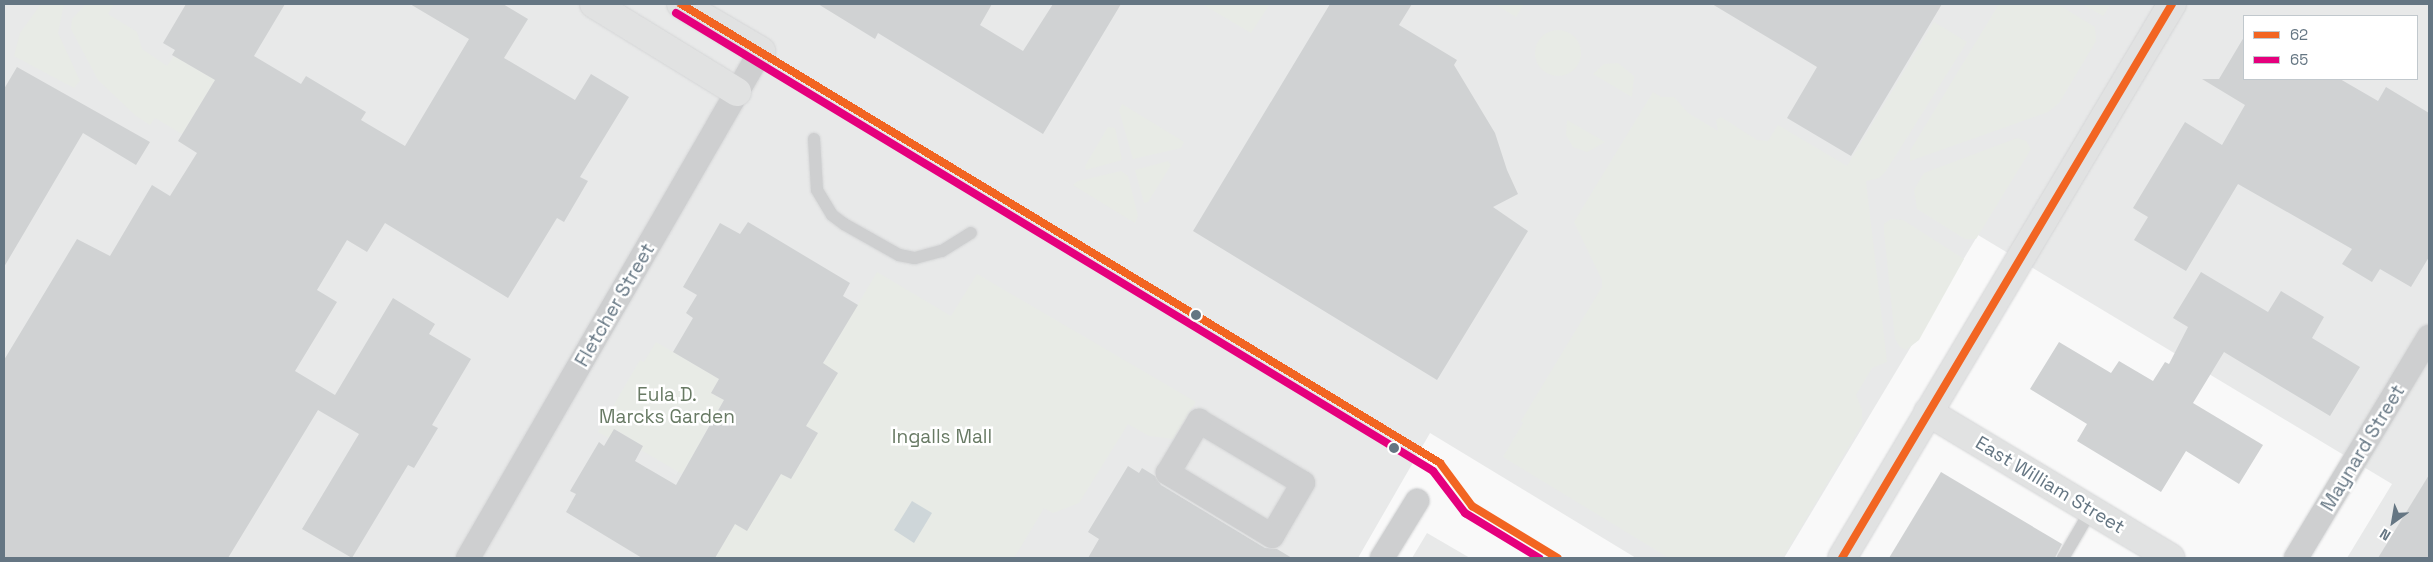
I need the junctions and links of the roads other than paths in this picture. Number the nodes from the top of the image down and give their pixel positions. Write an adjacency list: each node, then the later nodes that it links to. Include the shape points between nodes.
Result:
1 (594, 4): 5 (main road)
2 (681, 4): 4 (main road)
3 (2172, 4): 9 (main road)
4 (761, 51): 5 (street, Fletcher Street)
5 (737, 92): 13 (street, Fletcher Street)
6 (814, 139): 7 (lane, via 817,190 832,215 844,224 899,255 915,258 942,251)
7 (971, 233)
8 (2429, 337): 18 (street, Maynard Street)
9 (1928, 412): 11 (main road, East William Street); 15 (main road)
10 (1416, 501): 14 (street)
11 (2091, 510): 16 (lane); 17 (main road, East William Street)
12 (1272, 536): 12 (street, via 1168,473 1199,421 1303,483)
13 (468, 558)
14 (1382, 558)
15 (1842, 558)
16 (2063, 558)
17 (2171, 558)
18 (2296, 558)

